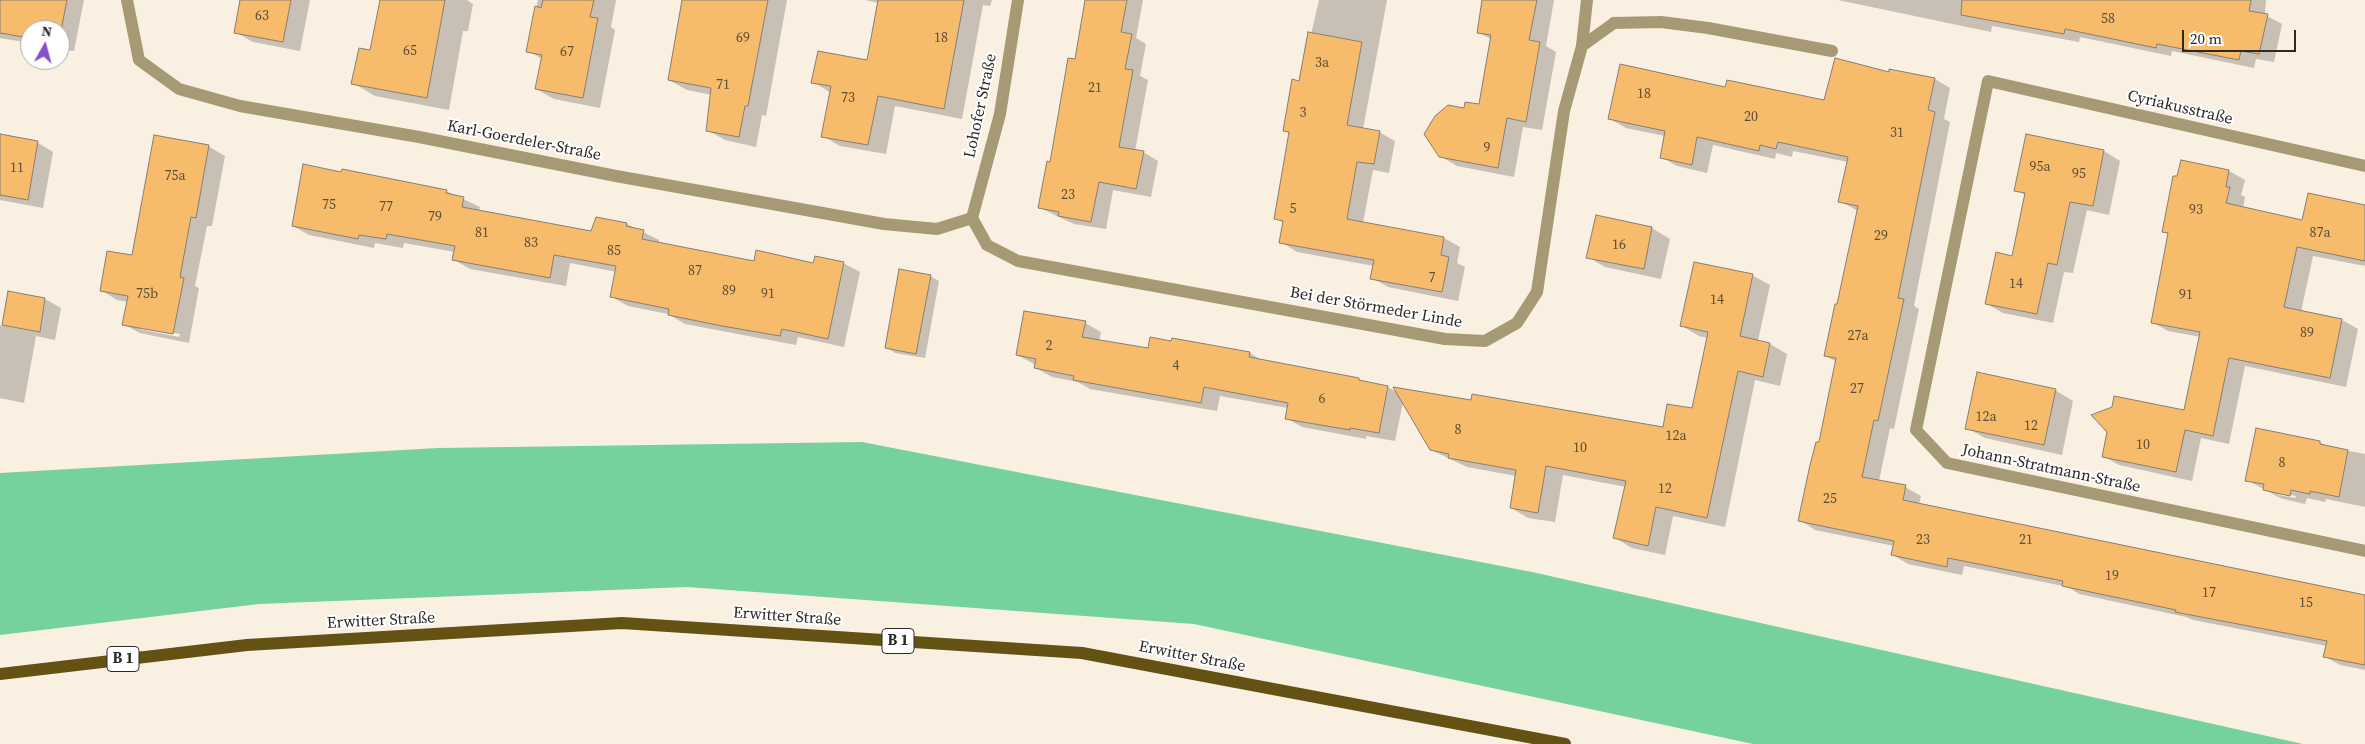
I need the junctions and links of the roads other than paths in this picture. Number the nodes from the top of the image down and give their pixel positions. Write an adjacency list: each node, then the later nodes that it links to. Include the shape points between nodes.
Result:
1 (126, 0): 8 (street, Karl-Goerdeler-Straße, via 139,60 179,90 240,106 884,224 937,229)
2 (1018, 0): 8 (street, Lohofer Straße, via 1000,114)
3 (1587, 0): 4 (street, Bei der Störmeder Linde)
4 (1582, 46): 5 (street, via 1614,23 1661,22); 8 (street, Bei der Störmeder Linde, via 1564,111 1537,292 1517,323 1485,341 1445,339 1018,261 987,245)
5 (1832, 51)
6 (1988, 81): 7 (street, Cyriakusstraße); 9 (street, Johann-Stratmann-Straße, via 1916,430 1947,463)
7 (2365, 166)
8 (972, 218)
9 (2365, 551)
10 (0, 674): 11 (main road, Erwitter Straße / B 1, via 247,645 622,623 1082,652)
11 (1565, 744)

